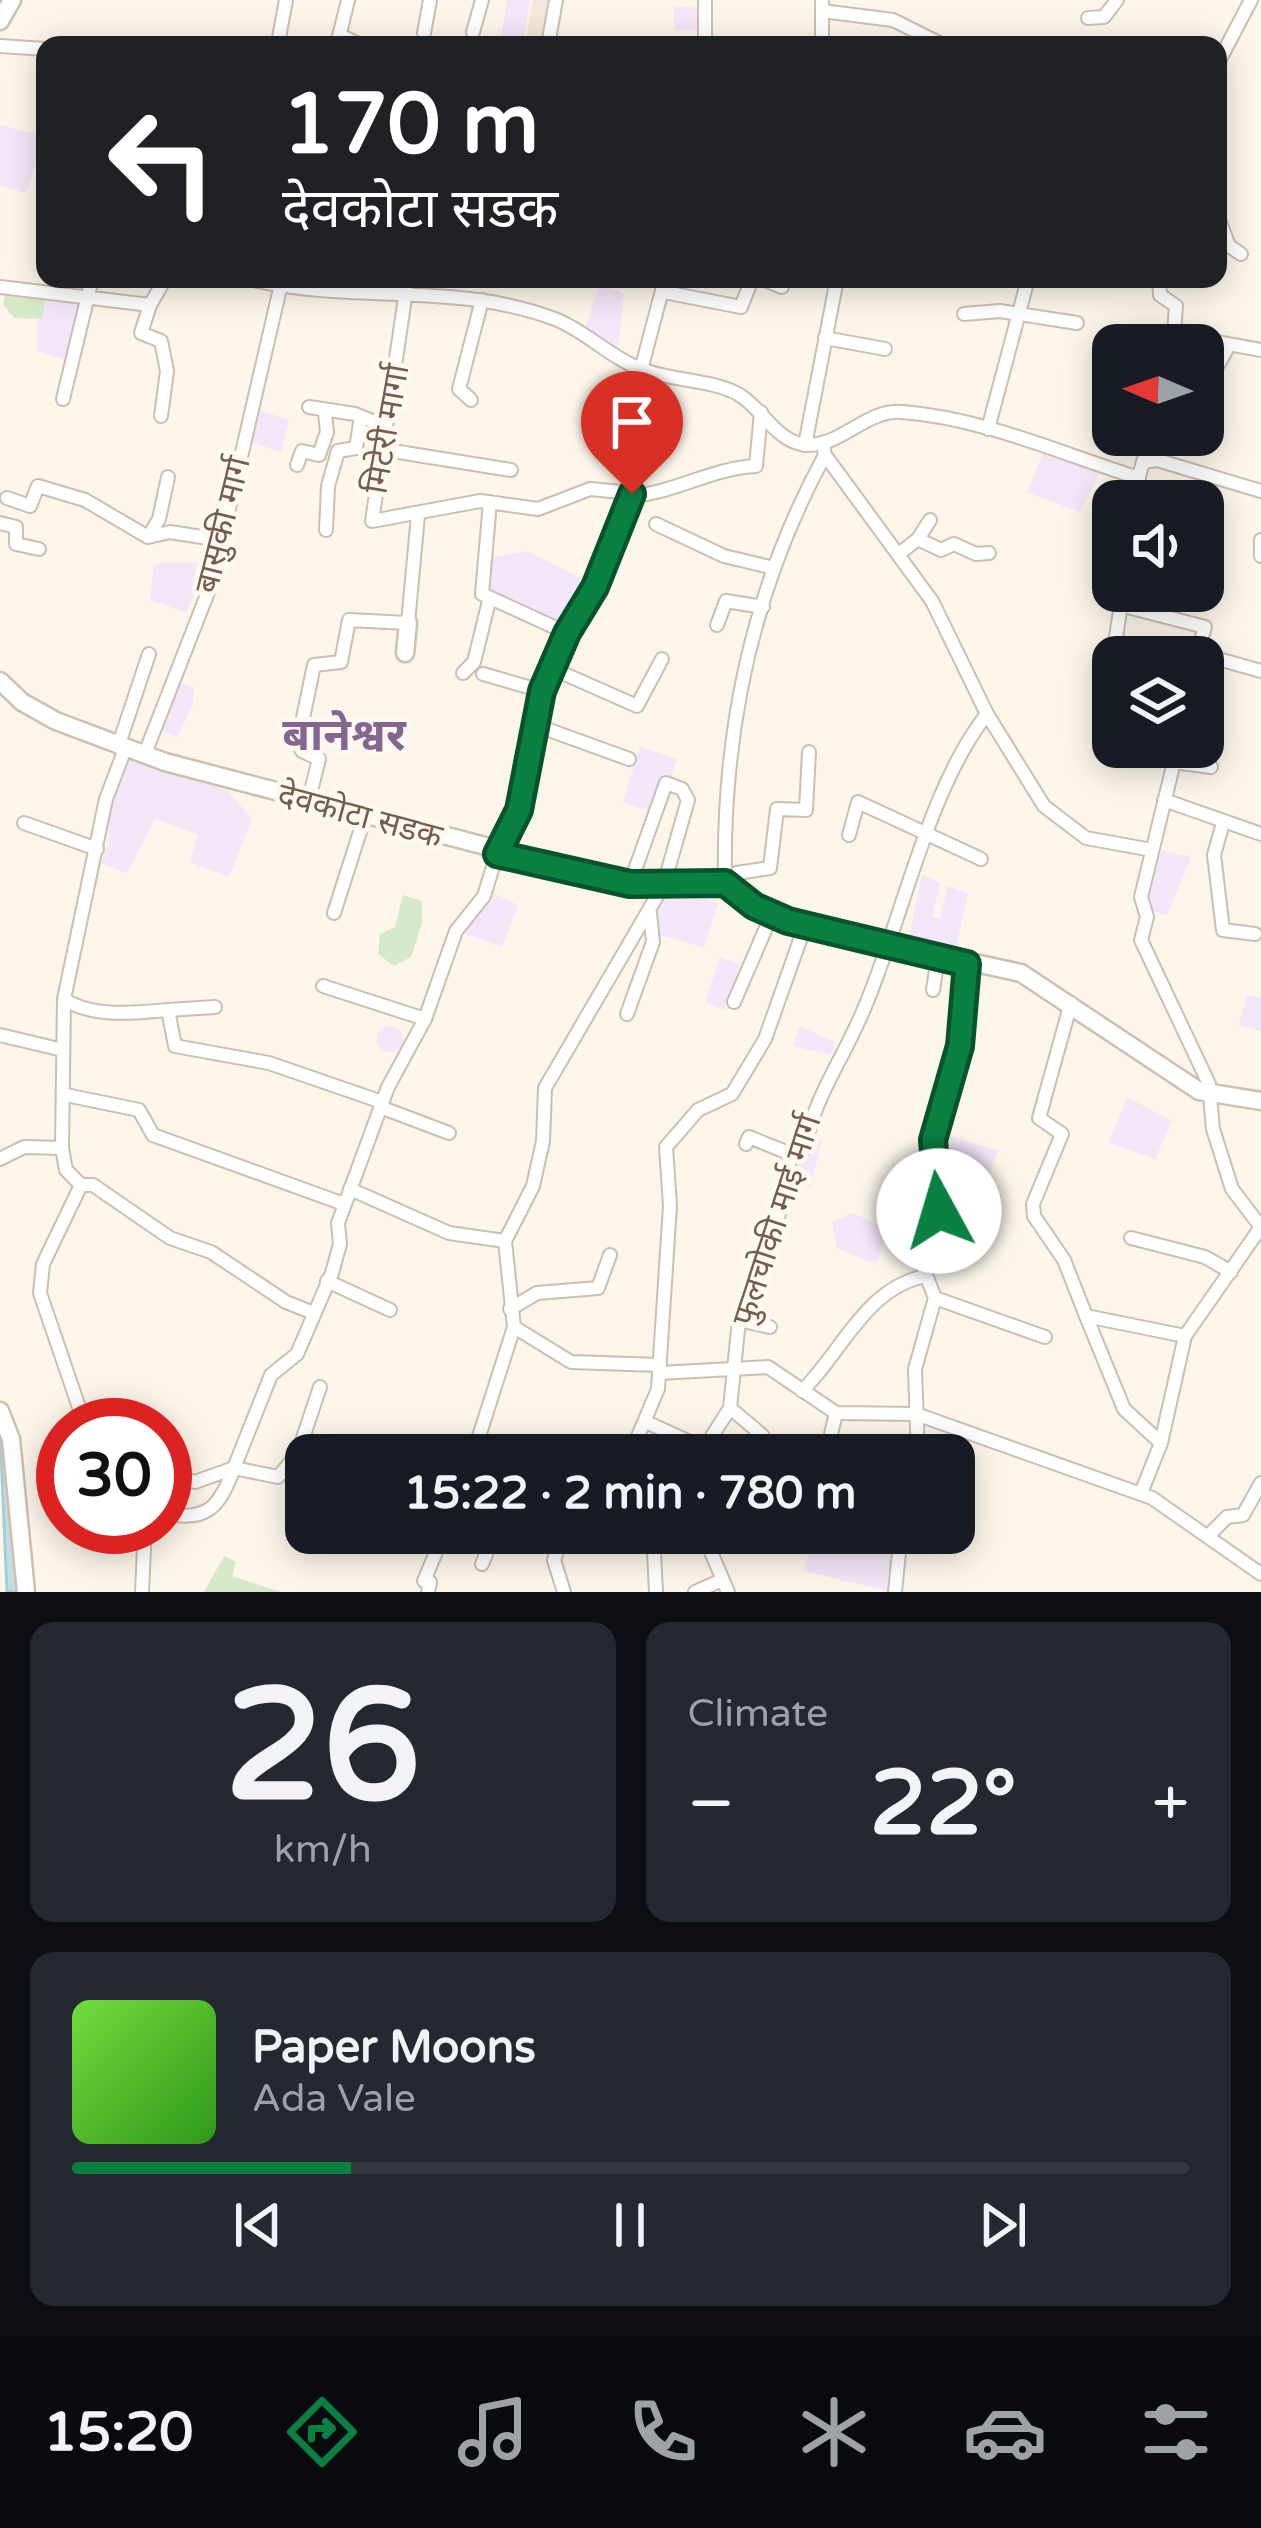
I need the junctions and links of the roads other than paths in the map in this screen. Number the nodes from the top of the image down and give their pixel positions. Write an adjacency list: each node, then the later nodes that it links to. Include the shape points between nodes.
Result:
1 (12, 0): 12 (main road)
2 (286, 0): 15 (street)
3 (348, 0): 16 (street)
4 (430, 0): 14 (street)
5 (482, 0): 13 (street)
6 (556, 0): 17 (street)
7 (705, 0): 18 (street)
8 (1117, 0): 11 (street, via 1104,17)
9 (1251, 0): 22 (street)
10 (822, 5): 19 (street); 20 (street, via 893,20)
11 (1088, 17)
12 (0, 21)
13 (473, 32)
14 (424, 33)
15 (279, 36)
16 (339, 36)
17 (550, 36)
18 (705, 36)
19 (822, 36)
20 (925, 36)
21 (0, 46): 23 (street)
22 (1227, 46)
23 (36, 49)
24 (1227, 243): 25 (street)
25 (1240, 254)
26 (0, 287): 38 (street)
27 (92, 288): 38 (street)
28 (160, 288): 40 (street)
29 (280, 288): 81 (street, बासुकी मार्ग)
30 (370, 288): 37 (street)
31 (663, 288): 51 (street)
32 (675, 288): 33 (street, via 745,307)
33 (750, 288)
34 (835, 288): 45 (street)
35 (1026, 288): 42 (street)
36 (1160, 288): 44 (street, via 1177,306)
37 (406, 290): 39 (street); 59 (street, मिटेरी मार्गा)
38 (92, 296): 40 (street); 52 (street)
39 (482, 300): 51 (street, via 557,320); 53 (street, via 459,388)
40 (150, 304): 57 (street, via 141,333 161,341)
41 (964, 314): 42 (street)
42 (1018, 315): 43 (street); 60 (street)
43 (1077, 323)
44 (1176, 324)
45 (825, 338): 48 (street); 61 (street)
46 (1224, 346): 47 (street)
47 (1228, 347): 49 (street); 50 (street)
48 (885, 349)
49 (1261, 350)
50 (1224, 354)
51 (644, 370): 55 (street, via 732,391); 71 (street)
52 (63, 400)
53 (471, 400)
54 (309, 407): 56 (street)
55 (761, 412): 61 (street, via 782,436); 71 (street, via 756,466)
56 (325, 413): 58 (street); 66 (street, via 320,454 302,451)
57 (161, 416)
58 (361, 418): 59 (street); 78 (street, via 356,448 338,451)
59 (385, 426): 62 (street, मिटेरी मार्गा)
60 (988, 429): 63 (street, via 880,414); 69 (street)
61 (805, 445): 63 (street)
62 (380, 449): 67 (street); 74 (street, मिटेरी मार्गा, via 372,521)
63 (824, 450): 84 (street); 87 (street)
64 (1145, 456): 65 (street)
65 (1143, 462): 69 (street); 70 (street)
66 (297, 465)
67 (511, 470)
68 (168, 477): 79 (street)
69 (1139, 478)
70 (1261, 491)
71 (632, 495): 73 (street, via 590,489 538,509); 93 (street)
72 (7, 498): 79 (street, via 30,506 38,486 85,500)
73 (490, 502): 74 (street); 88 (street, via 482,594)
74 (418, 515): 91 (street)
75 (930, 520): 80 (street)
76 (0, 523): 83 (street, via 16,527 16,544)
77 (656, 524): 87 (street, via 724,556)
78 (326, 530)
79 (148, 537): 81 (street)
80 (919, 539): 84 (street); 85 (street, via 940,550 954,544)
81 (221, 540): 107 (street, बासुकी मार्ग)
82 (1261, 540): 86 (street)
83 (39, 549)
84 (900, 553): 103 (street)
85 (989, 553)
86 (1261, 556)
87 (774, 568): 89 (street)
88 (489, 602): 93 (street); 99 (street, via 474,662)
89 (763, 607): 92 (street, via 726,601); 122 (street, via 738,690 724,795)
90 (1163, 612): 98 (street, via 1205,627 1197,652)
91 (408, 623): 95 (main road); 111 (street, via 349,620 341,662 314,665 298,742 319,759)
92 (718, 625)
93 (567, 633): 97 (street)
94 (149, 654): 105 (street)
95 (405, 656)
96 (662, 659): 97 (street, via 637,706)
97 (550, 668): 102 (street)
98 (1261, 671)
99 (463, 673)
100 (483, 674): 102 (street)
101 (0, 681): 105 (main road, देवकोटा सडक, via 35,711)
102 (542, 691): 104 (street)
103 (987, 714): 117 (street, फुलचोकी माई मार्ग, via 958,755); 119 (street, via 1054,818 1086,838)
104 (538, 726): 108 (street); 120 (street, via 519,810)
105 (122, 748): 107 (main road, देवकोटा सडक); 118 (street)
106 (809, 752): 122 (street, via 806,810 777,809 770,868)
107 (144, 756): 111 (main road, देवकोटा सडक)
108 (629, 759)
109 (1172, 768): 110 (street)
110 (1164, 800): 114 (street); 119 (street)
111 (308, 803): 112 (main road, देवकोटा सडक)
112 (365, 816): 120 (main road, देवकोटा सडक); 126 (street)
113 (24, 823): 118 (street)
114 (1223, 823): 115 (street); 129 (street, via 1214,855 1223,930)
115 (1261, 834)
116 (849, 835): 117 (street, via 858,802)
117 (927, 838): 121 (street); 130 (street, फुलचोकी माई मार्ग)
118 (97, 849): 135 (street)
119 (1152, 850): 145 (street, via 1141,940)
120 (497, 854): 123 (main road, देवकोटा सडक); 141 (street)
121 (981, 859)
122 (725, 883): 124 (main road, देवकोटा सडक); 127 (main road)
123 (630, 884): 124 (main road, देवकोटा सडक); 124 (street, via 667,783 688,800)
124 (664, 884): 125 (street)
125 (650, 906): 140 (street, via 653,942); 158 (street, via 545,1088 533,1186)
126 (334, 913)
127 (772, 914): 128 (main road); 136 (street)
128 (805, 926): 130 (main road); 173 (street, via 765,1039 732,1094 698,1110 665,1150 670,1206)
129 (1256, 934)
130 (890, 943): 131 (main road); 151 (street, फुलचोकी माई मार्ग, via 814,1105 804,1149)
131 (938, 957): 132 (main road); 134 (street)
132 (967, 964): 137 (main road, via 1021,973); 161 (street, via 960,1046 933,1140 939,1211 914,1244)
133 (323, 986): 141 (street)
134 (933, 990)
135 (64, 999): 139 (street, via 101,1010); 143 (street)
136 (734, 1001)
137 (1071, 1003): 145 (main road); 167 (street, via 1041,1123 1061,1129 1061,1137 1033,1210)
138 (215, 1007): 139 (street)
139 (168, 1010): 147 (street, via 175,1046 268,1063)
140 (627, 1014)
141 (425, 1019): 147 (street)
142 (0, 1035): 143 (street)
143 (63, 1050): 144 (street)
144 (66, 1095): 150 (street); 155 (street, via 139,1110 153,1135)
145 (1210, 1096): 146 (main road); 156 (street, via 1232,1189)
146 (1261, 1101)
147 (381, 1105): 148 (street); 154 (street)
148 (449, 1133)
149 (746, 1144): 151 (street, via 749,1136)
150 (62, 1148): 152 (street, via 24,1147); 153 (street, via 66,1170)
151 (791, 1154): 168 (street, फुलचोकी माई मार्ग, via 778,1219)
152 (0, 1159)
153 (81, 1185): 166 (street); 177 (street, via 43,1264 40,1293)
154 (350, 1189): 155 (street); 158 (street, via 449,1233)
155 (344, 1204): 162 (street)
156 (1261, 1227): 160 (street)
157 (1131, 1238): 160 (street)
158 (506, 1241): 164 (street)
159 (610, 1255): 164 (street, via 598,1288 537,1293)
160 (1231, 1272): 171 (street)
161 (926, 1276): 163 (street); 176 (street, via 863,1312)
162 (327, 1281): 165 (street); 166 (street)
163 (935, 1298): 172 (street); 181 (street, via 915,1369)
164 (510, 1309): 169 (street)
165 (390, 1310)
166 (311, 1312): 192 (street, via 298,1354 271,1375)
167 (1086, 1316): 171 (street); 191 (street, via 1124,1409)
168 (739, 1320): 170 (street); 174 (street, फुलचोकी माई मार्ग)
169 (514, 1327): 173 (street, via 571,1362); 184 (street)
170 (770, 1327)
171 (1185, 1336): 191 (street)
172 (1046, 1337)
173 (660, 1369): 174 (street); 182 (street)
174 (735, 1370): 176 (street, via 775,1368); 178 (street, फुलचोकी माई मार्ग)
175 (320, 1388): 183 (street)
176 (802, 1391): 180 (street)
177 (77, 1398)
178 (730, 1408): 187 (street); 188 (street)
179 (0, 1412): 211 (main road, via 11,1439)
180 (836, 1413): 181 (street); 189 (street)
181 (916, 1414): 190 (street); 196 (street)
182 (646, 1423): 185 (street); 186 (street)
183 (308, 1434)
184 (480, 1434)
185 (640, 1434)
186 (667, 1434)
187 (714, 1434)
188 (760, 1434)
189 (831, 1434)
190 (917, 1434)
191 (1161, 1443): 196 (street)
192 (234, 1468): 193 (street, via 278,1477); 194 (street); 197 (street, via 216,1506)
193 (285, 1471)
194 (192, 1481)
195 (1261, 1483): 198 (street, via 1243,1515 1227,1517)
196 (1142, 1493): 198 (street)
197 (192, 1519)
198 (1208, 1536): 207 (street)
199 (144, 1554): 212 (street)
200 (435, 1554): 209 (street, via 424,1581)
201 (486, 1554): 206 (street)
202 (556, 1554): 213 (street)
203 (654, 1554): 214 (street)
204 (712, 1554): 208 (street)
205 (896, 1554): 216 (street)
206 (482, 1564)
207 (1261, 1574)
208 (725, 1586): 215 (street)
209 (429, 1588): 210 (street)
210 (445, 1591)
211 (26, 1592)
212 (142, 1592)
213 (564, 1592)
214 (656, 1592)
215 (695, 1592)
216 (895, 1592)

